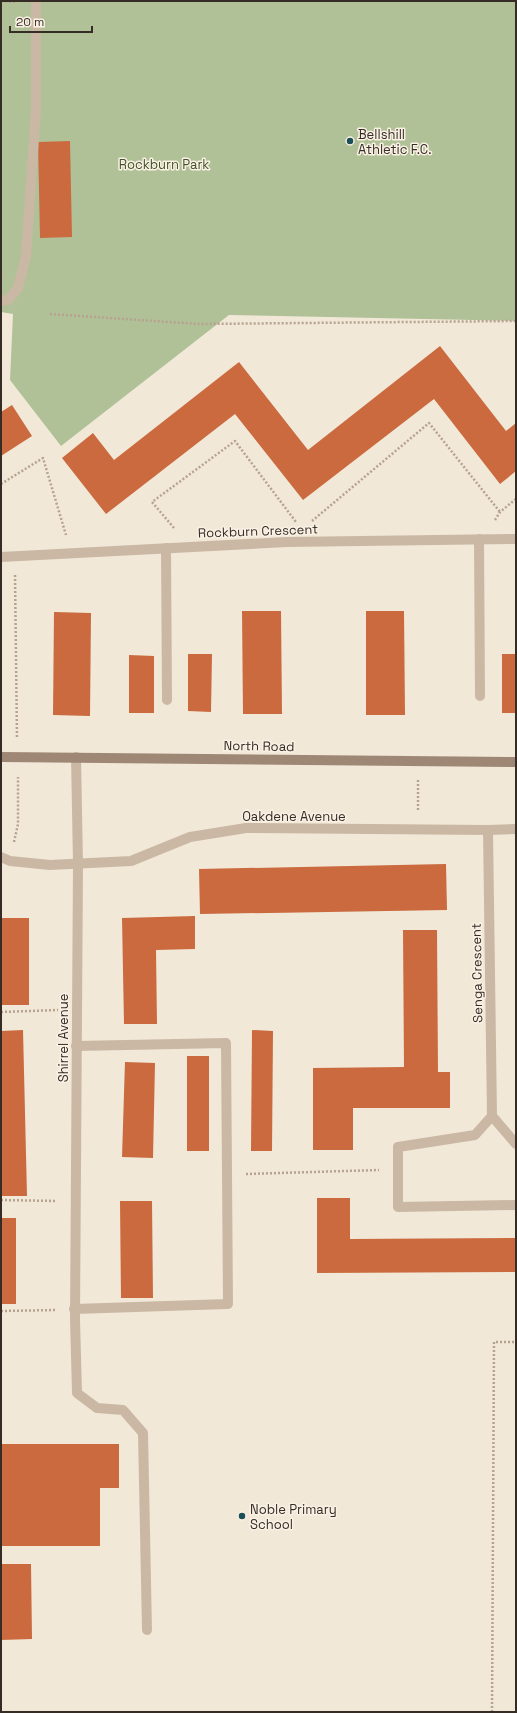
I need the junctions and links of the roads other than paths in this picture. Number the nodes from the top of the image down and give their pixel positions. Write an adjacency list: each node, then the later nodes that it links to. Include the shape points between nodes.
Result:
1 (36, 2): 2 (street, via 36,109 26,256 18,288 8,300)
2 (1, 301)
3 (479, 539): 4 (street, Rockburn Crescent); 5 (street, Rockburn Crescent, via 286,542); 7 (street)
4 (516, 539)
5 (166, 548): 6 (street, Rockburn Crescent); 8 (street)
6 (1, 557)
7 (480, 696)
8 (167, 700)
9 (1, 757): 10 (main road, North Road)
10 (76, 757): 11 (main road, North Road); 15 (street, Shirrel Avenue)
11 (516, 762)
12 (516, 829): 13 (street, Oakdene Avenue)
13 (488, 830): 15 (street, Oakdene Avenue, via 246,828 190,837 131,861); 17 (street, Senga Crescent)
14 (6, 859): 15 (street, Oakdene Avenue, via 50,865)
15 (78, 864): 16 (street, Shirrel Avenue)
16 (76, 1046): 20 (street, Shirrel Avenue); 20 (street, via 226,1043 228,1304)
17 (492, 1116): 18 (street); 19 (street, via 475,1135 398,1147 398,1207)
18 (516, 1144)
19 (516, 1205)
20 (75, 1314): 21 (street, Shirrel Avenue, via 77,1394 97,1408 123,1410 143,1433)
21 (148, 1630)

